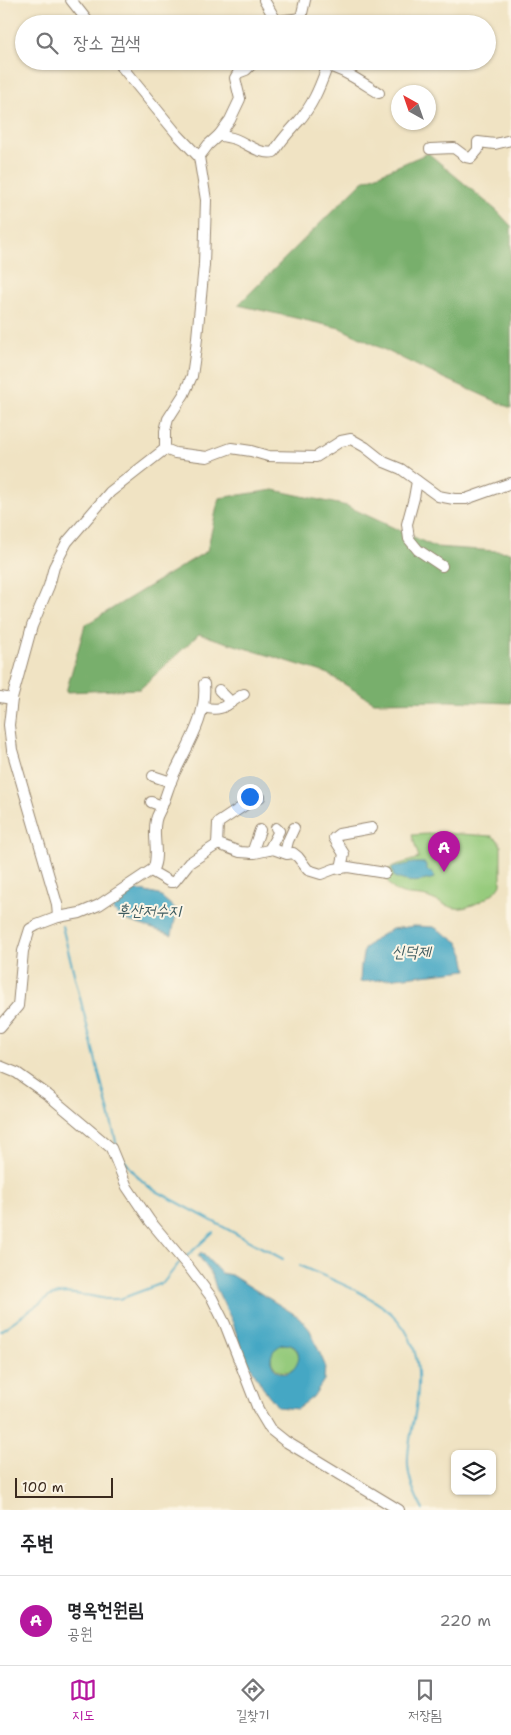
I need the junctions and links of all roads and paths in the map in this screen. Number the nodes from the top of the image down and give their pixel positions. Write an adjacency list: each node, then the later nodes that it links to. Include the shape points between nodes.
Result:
1 (71, 0): 4 (street)
2 (264, 0): 5 (street)
3 (305, 0): 6 (street)
4 (83, 15)
5 (274, 15)
6 (302, 15)
7 (124, 70): 15 (street)
8 (246, 70): 12 (street, via 235,78 240,99)
9 (326, 70): 12 (street, via 317,95 274,152 254,149 236,139)
10 (342, 70): 11 (street)
11 (379, 93)
12 (219, 135): 15 (street)
13 (511, 140): 14 (street, via 495,144 478,142 478,150 471,158 454,148)
14 (430, 149)
15 (199, 157): 16 (street, via 206,223 196,348 192,376 168,419)
16 (165, 449): 17 (street, via 175,454 207,457 231,448 268,456 316,457 341,441 351,439); 24 (street, via 110,492 67,542 32,626)
17 (417, 481): 18 (street, via 438,496 454,499 466,499); 19 (street, via 407,524 409,539 418,550)
18 (511, 483)
19 (442, 566)
20 (204, 684): 26 (street)
21 (219, 690): 25 (street, via 228,699)
22 (244, 694): 25 (street)
23 (0, 697): 24 (street)
24 (12, 700): 43 (street, via 9,725 12,750)
25 (227, 705): 26 (street, via 212,710)
26 (203, 707): 28 (street)
27 (154, 776): 28 (street)
28 (171, 782): 31 (street)
29 (260, 797): 36 (street, via 218,823)
30 (151, 802): 31 (street)
31 (162, 806): 41 (street, via 156,820 154,841 157,862)
32 (276, 828): 37 (street, via 279,831)
33 (294, 828): 39 (street)
34 (372, 828): 40 (street, via 339,834 334,838 344,854)
35 (260, 830): 38 (street)
36 (217, 845): 38 (street); 41 (street, via 190,863 174,882)
37 (269, 850): 38 (street); 39 (street)
38 (252, 853)
39 (286, 853): 40 (street, via 293,853 308,870 314,872 322,874)
40 (341, 868): 42 (street)
41 (151, 871): 43 (street, via 99,905)
42 (385, 873)
43 (58, 917): 44 (street, via 30,929 23,951 18,1006)
44 (0, 1026)
45 (0, 1066): 46 (street, via 17,1072 111,1148 126,1188 212,1298 258,1409 270,1429)
46 (399, 1510)

